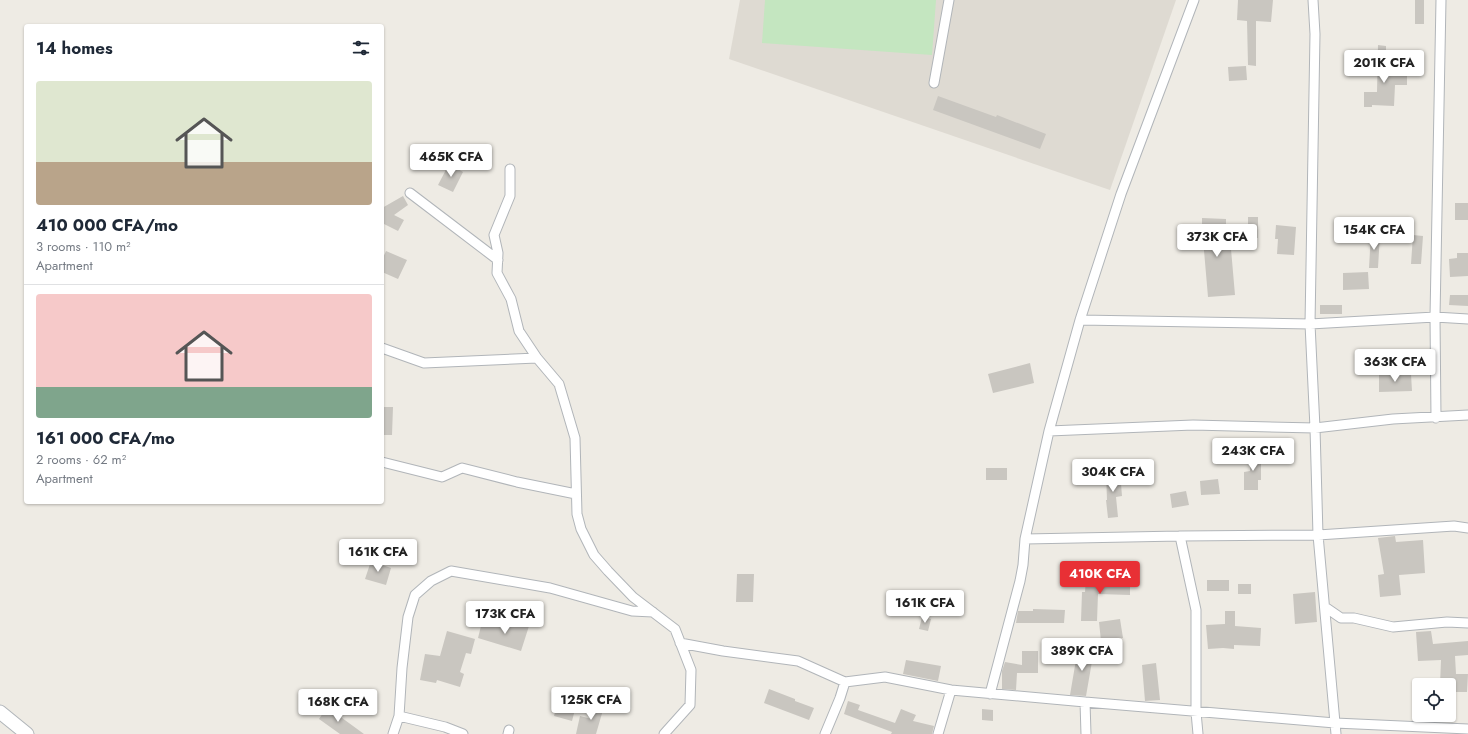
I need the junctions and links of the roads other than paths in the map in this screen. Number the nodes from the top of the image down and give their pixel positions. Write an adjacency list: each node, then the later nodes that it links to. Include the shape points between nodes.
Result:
1 (949, 0): 5 (street)
2 (1194, 0): 11 (street, via 1122,194)
3 (1313, 0): 12 (street, via 1315,34)
4 (1441, 0): 9 (street)
5 (934, 83)
6 (510, 169): 8 (street, via 510,196 494,235)
7 (410, 193): 8 (street)
8 (498, 260): 14 (street, via 497,273 511,299 519,331)
9 (1436, 317): 10 (street); 12 (street); 16 (street)
10 (1468, 319)
11 (1080, 320): 12 (street); 18 (street)
12 (1310, 324): 17 (street)
13 (384, 349): 14 (street, via 424,363)
14 (537, 358): 20 (street, via 559,384 575,438)
15 (1468, 416): 16 (street)
16 (1436, 418): 17 (street, via 1393,419)
17 (1315, 428): 18 (street, via 1193,425); 22 (street)
18 (1049, 430): 24 (street)
19 (384, 462): 20 (street, via 442,477 462,468)
20 (576, 494): 26 (street, via 581,530 594,555 633,597)
21 (1468, 528): 22 (street, via 1454,526)
22 (1318, 535): 23 (street); 25 (street)
23 (1180, 536): 24 (street); 34 (street, via 1196,610)
24 (1025, 539): 31 (street, via 1020,581)
25 (1324, 607): 27 (street, via 1341,618 1354,618 1393,627 1447,622); 36 (street)
26 (653, 612): 28 (street, via 675,629); 35 (street, via 632,611 550,588 451,571 431,581 415,595 408,617)
27 (1468, 623)
28 (680, 643): 29 (street, via 798,661); 41 (street, via 691,670 690,705)
29 (845, 682): 30 (street, via 885,677); 42 (street)
30 (951, 690): 31 (street); 43 (street)
31 (990, 694): 32 (street)
32 (1084, 702): 34 (street); 44 (street)
33 (0, 712): 38 (street)
34 (1196, 712): 36 (street); 45 (street)
35 (399, 716): 39 (street); 40 (street)
36 (1335, 723): 37 (street); 46 (street)
37 (1468, 729)
38 (27, 734)
39 (393, 734)
40 (463, 734)
41 (664, 734)
42 (825, 734)
43 (938, 734)
44 (1086, 734)
45 (1198, 734)
46 (1336, 734)

